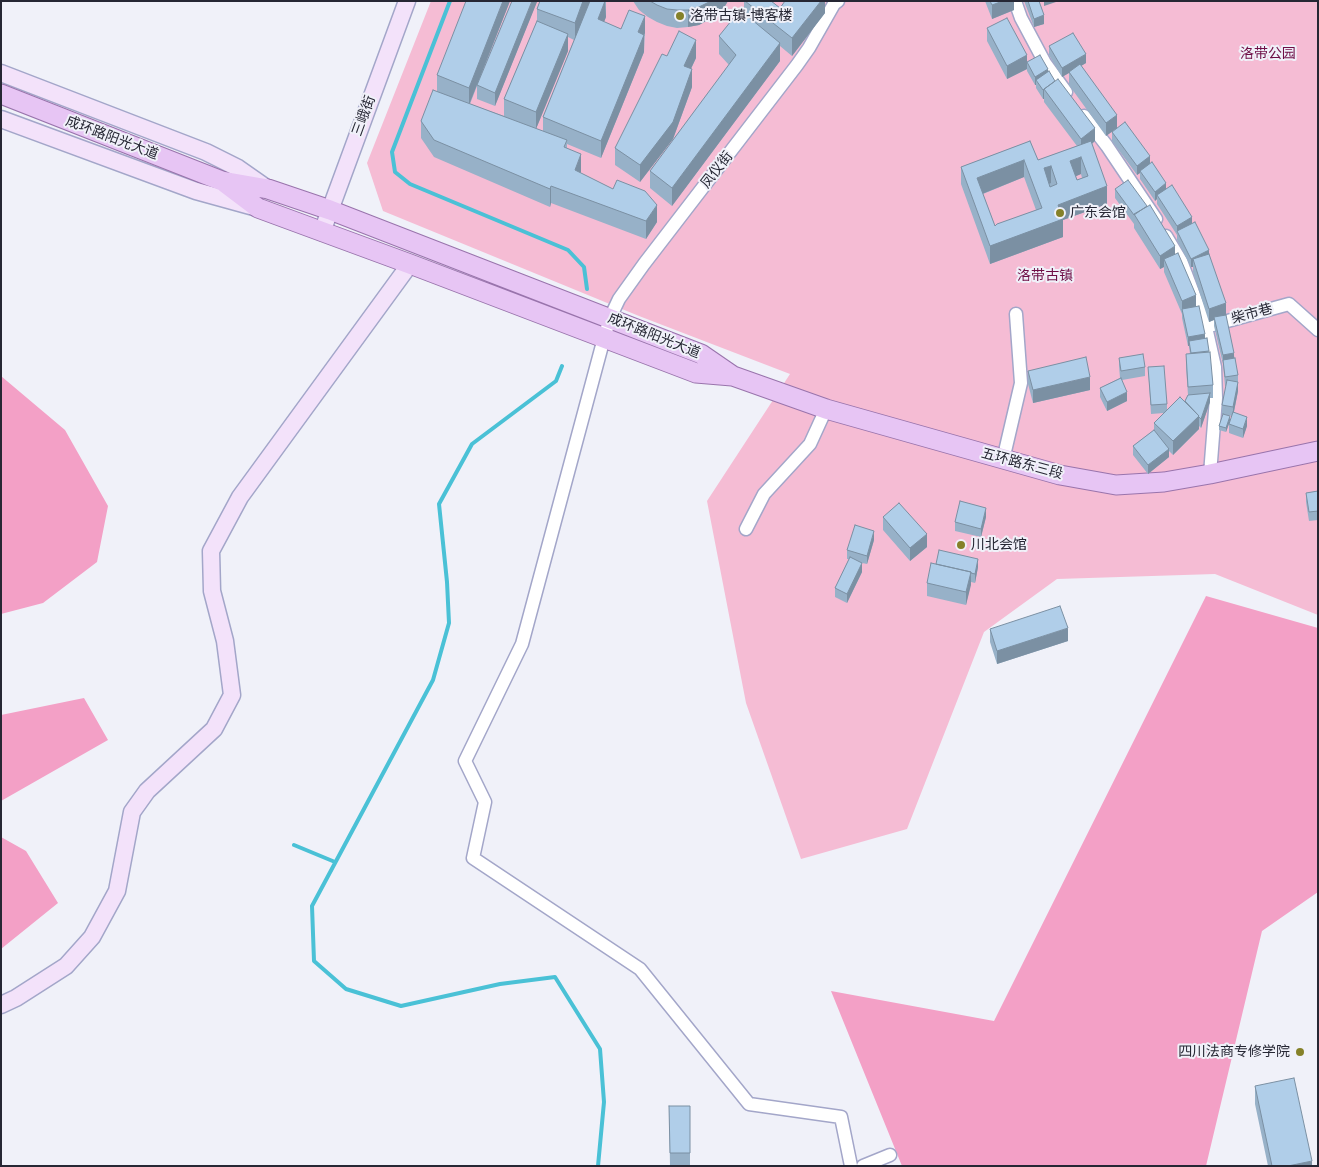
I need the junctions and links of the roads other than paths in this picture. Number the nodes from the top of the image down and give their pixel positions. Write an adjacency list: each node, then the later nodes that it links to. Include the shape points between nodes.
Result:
1 (407, 1): 10 (street, 三峨街)
2 (1015, 1): 15 (street, via 1045,63 1107,146 1181,260)
3 (835, 2): 14 (street, 凤仪街, via 805,54 644,264 619,299)
4 (1, 73): 8 (street, via 206,152 238,168)
5 (1, 94): 7 (main road, 成环路阳光大道)
6 (1, 119): 9 (street, via 196,191)
7 (222, 181): 8 (main road, 成环路阳光大道); 9 (main road, 成环路阳光大道)
8 (268, 189): 10 (main road, 成环路阳光大道)
9 (258, 208): 11 (main road, 成环路阳光大道)
10 (330, 210): 11 (street, 三峨街); 14 (main road, 成环路阳光大道)
11 (322, 232): 12 (main road, 成环路阳光大道)
12 (410, 264): 17 (main road, 成环路阳光大道); 24 (street, via 240,497 210,551 212,591 225,641 232,695 214,729 148,790 132,812 117,891 92,937 66,966)
13 (1016, 314): 21 (street, via 1020,382)
14 (610, 318): 17 (street, 凤仪街); 18 (main road, 成环路阳光大道, via 700,354)
15 (1206, 327): 16 (street, 柴市巷, via 1290,304); 22 (street, via 1215,367 1216,398)
16 (1318, 330)
17 (604, 338): 18 (main road, 成环路阳光大道, via 696,373); 26 (street, 凤仪街, via 522,644 465,761 485,802 473,858 640,969 749,1104 841,1117)
18 (733, 376): 19 (main road, 五环路东三段)
19 (826, 409): 21 (main road, 五环路东三段); 23 (street, via 810,444 764,494)
20 (1318, 451): 22 (main road, 五环路东三段)
21 (1003, 460): 22 (main road, 五环路东三段, via 1116,485 1164,482)
22 (1210, 474)
23 (746, 529)
24 (1, 1005)
25 (890, 1155): 27 (street)
26 (851, 1166)
27 (863, 1166)

